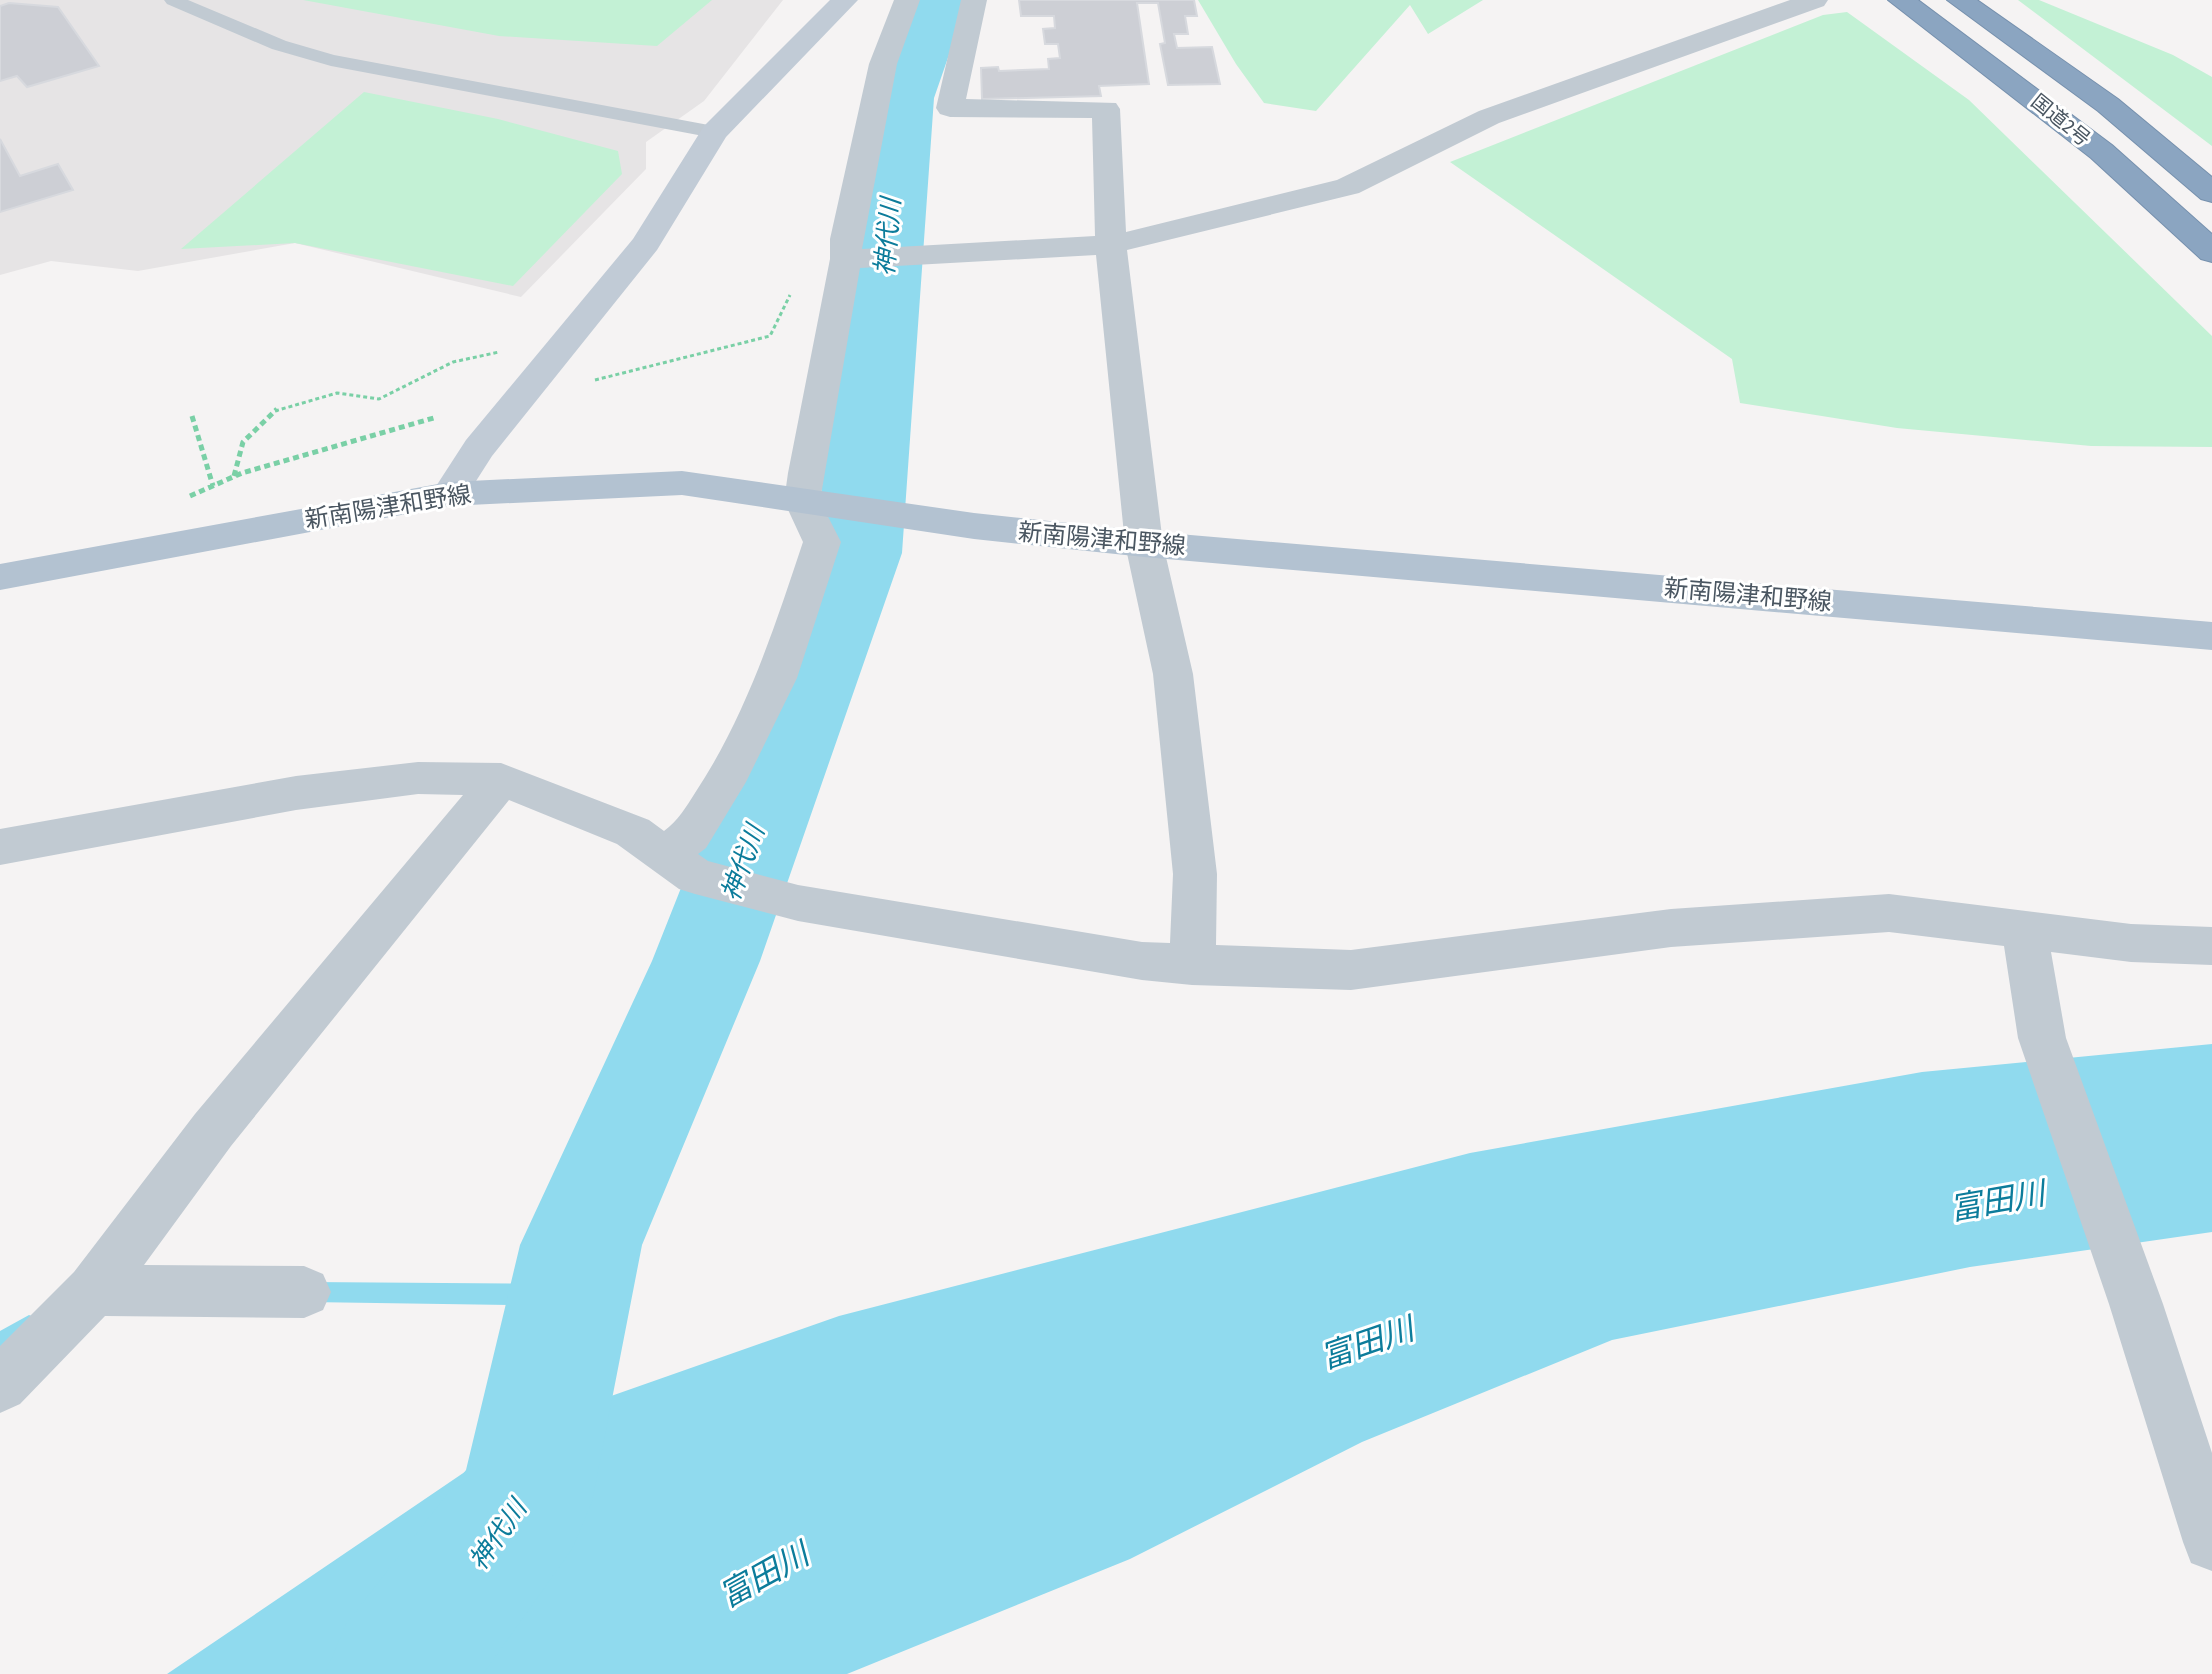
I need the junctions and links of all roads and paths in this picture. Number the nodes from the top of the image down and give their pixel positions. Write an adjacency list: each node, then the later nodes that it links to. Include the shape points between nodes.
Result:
1 (173, 0): 8 (lane, via 279,45 331,60)
2 (845, 0): 8 (street)
3 (907, 0): 11 (street, via 883,64)
4 (974, 0): 10 (street, via 950,108 1106,109)
5 (1815, 0): 10 (street, via 1489,117 1348,187)
6 (1901, 0): 12 (highway, 国道2号, via 2055,113)
7 (1960, 0): 9 (highway, 国道2号, via 2108,105)
8 (714, 132): 19 (street, via 646,243 479,448)
9 (2212, 193)
10 (1111, 245): 11 (street, via 926,257); 22 (street)
11 (846, 249): 14 (path, via 800,275 770,336); 21 (street)
12 (2212, 252)
13 (512, 349): 17 (path, via 453,362 379,399 337,393 278,409 243,442)
14 (591, 380)
15 (192, 416): 18 (path)
16 (437, 417): 17 (path)
17 (234, 476): 18 (path)
18 (213, 486): 20 (path)
19 (449, 494): 21 (main road, 新南陽津和野線, via 682,483); 23 (main road, 新南陽津和野線)
20 (186, 497)
21 (818, 504): 22 (main road, 新南陽津和野線); 27 (street, via 822,542 777,678 725,782 690,836)
22 (1144, 544): 24 (main road, 新南陽津和野線); 30 (street, via 1173,674 1195,874)
23 (0, 577)
24 (2212, 636)
25 (501, 779): 26 (street, via 418,778 296,793); 27 (street, via 633,832); 31 (street, via 213,1130)
26 (0, 847)
27 (679, 866): 30 (street, via 798,903)
28 (2025, 932): 29 (street); 30 (street, via 1889,913 1671,928 1351,970); 34 (street, via 2042,1038 2136,1304)
29 (2212, 946)
30 (1192, 965)
31 (93, 1290): 32 (street); 33 (street)
32 (304, 1292)
33 (0, 1385)
34 (2212, 1542)

